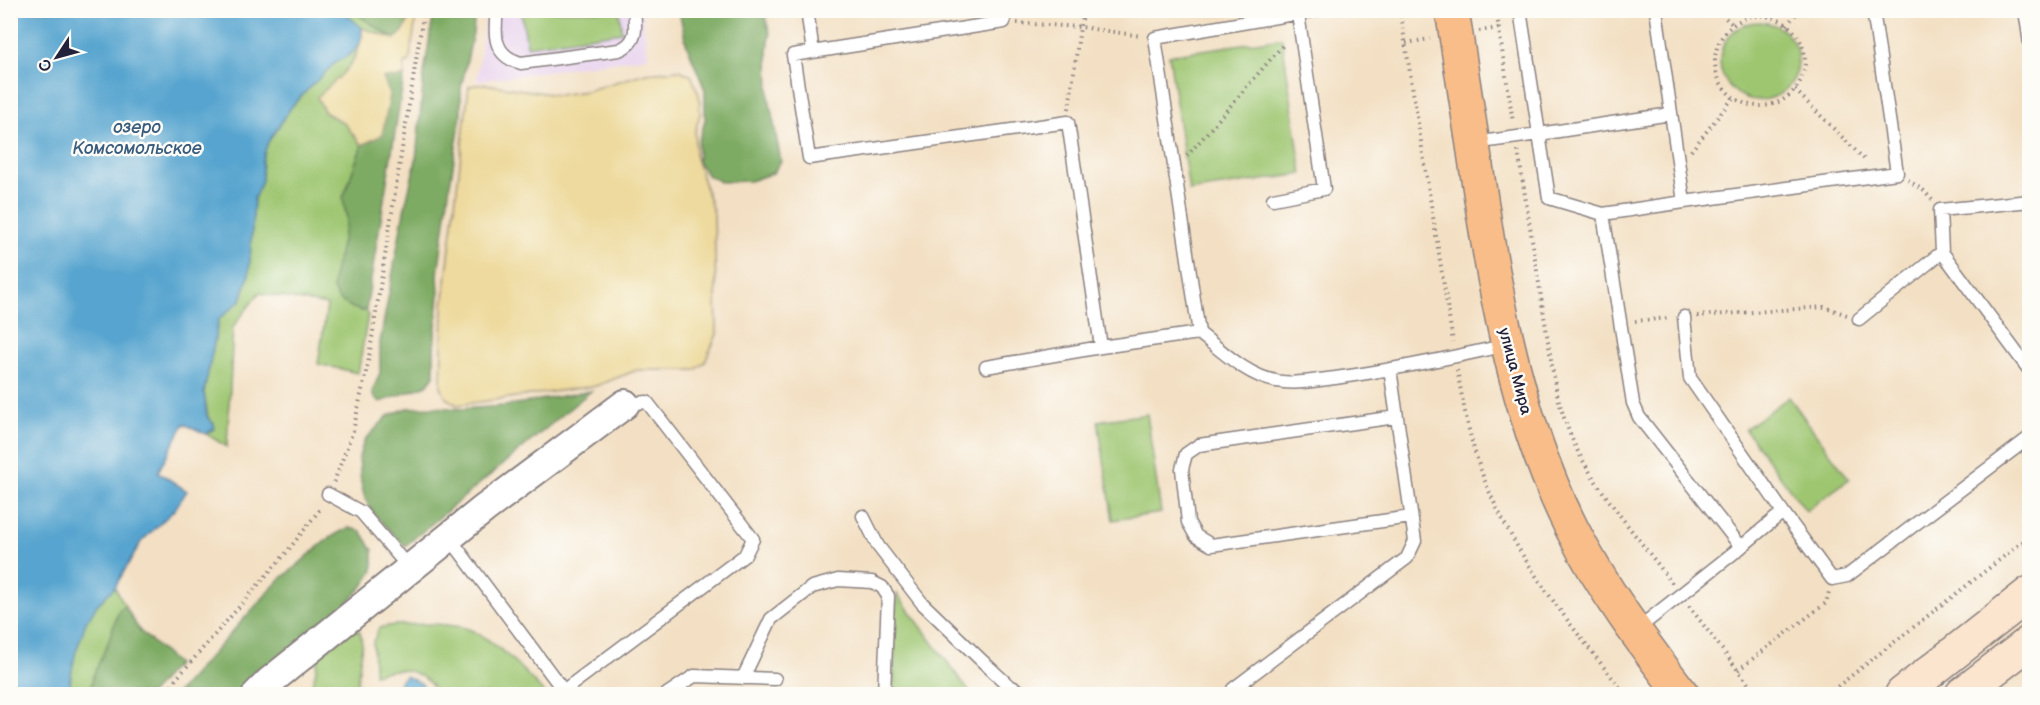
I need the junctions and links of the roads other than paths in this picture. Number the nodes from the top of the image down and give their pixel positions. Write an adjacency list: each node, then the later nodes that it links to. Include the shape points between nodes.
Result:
1 (497, 10): 2 (lane, via 494,30 499,48 511,60 521,63 626,47 634,34)
2 (634, 10)
3 (807, 10): 13 (lane)
4 (1317, 10): 10 (lane)
5 (1452, 10): 16 (main road, улица Мира)
6 (1520, 10): 15 (lane)
7 (1656, 10): 14 (lane)
8 (1873, 10): 19 (lane, via 1897,173)
9 (2025, 10): 12 (lane)
10 (1298, 14): 17 (lane, via 1324,189); 24 (lane, via 1155,38)
11 (1004, 16): 13 (lane)
12 (2030, 44)
13 (813, 52): 26 (lane, via 793,55 809,158 1068,122)
14 (1671, 114): 15 (lane); 19 (lane)
15 (1539, 134): 16 (lane); 20 (lane, via 1549,198)
16 (1473, 143): 25 (main road, улица Мира)
17 (1273, 199)
18 (2030, 201): 21 (lane, via 1940,210)
19 (1684, 202): 20 (lane)
20 (1603, 214): 38 (lane, via 1633,403 1639,417)
21 (1942, 252): 23 (lane); 29 (lane)
22 (1684, 317): 34 (lane, via 1690,378)
23 (1859, 319)
24 (1199, 333): 26 (lane); 28 (lane, via 1232,359 1276,381 1301,382)
25 (1508, 345): 28 (lane); 41 (main road, улица Мира, via 1549,478 1572,529)
26 (1101, 347): 27 (lane)
27 (986, 367)
28 (1389, 369): 31 (lane)
29 (2030, 371)
30 (625, 404): 37 (street); 46 (lane, via 647,402 753,539 745,555)
31 (1396, 417): 36 (lane); 36 (lane, via 1199,445 1186,454 1182,469 1188,522 1196,536 1211,545)
32 (2030, 437): 34 (lane, via 1847,576 1832,579)
33 (328, 494): 39 (lane, via 361,512)
34 (1783, 512): 38 (lane)
35 (863, 516): 50 (lane, via 878,546 922,603 1008,685)
36 (1411, 517): 45 (lane, via 1415,541 1407,558)
37 (449, 537): 39 (street); 46 (lane)
38 (1741, 547): 41 (lane)
39 (411, 569): 47 (street)
40 (2030, 593): 52 (main road)
41 (1635, 630): 51 (main road, улица Мира)
42 (2026, 651): 53 (main road)
43 (743, 678): 44 (lane); 48 (lane, via 694,676); 49 (lane, via 771,619 812,587 838,580 872,582 888,596)
44 (775, 679)
45 (1233, 689)
46 (564, 693)
47 (257, 694)
48 (667, 694)
49 (884, 694)
50 (1025, 694)
51 (1682, 694)
52 (1902, 694)
53 (1962, 694)

